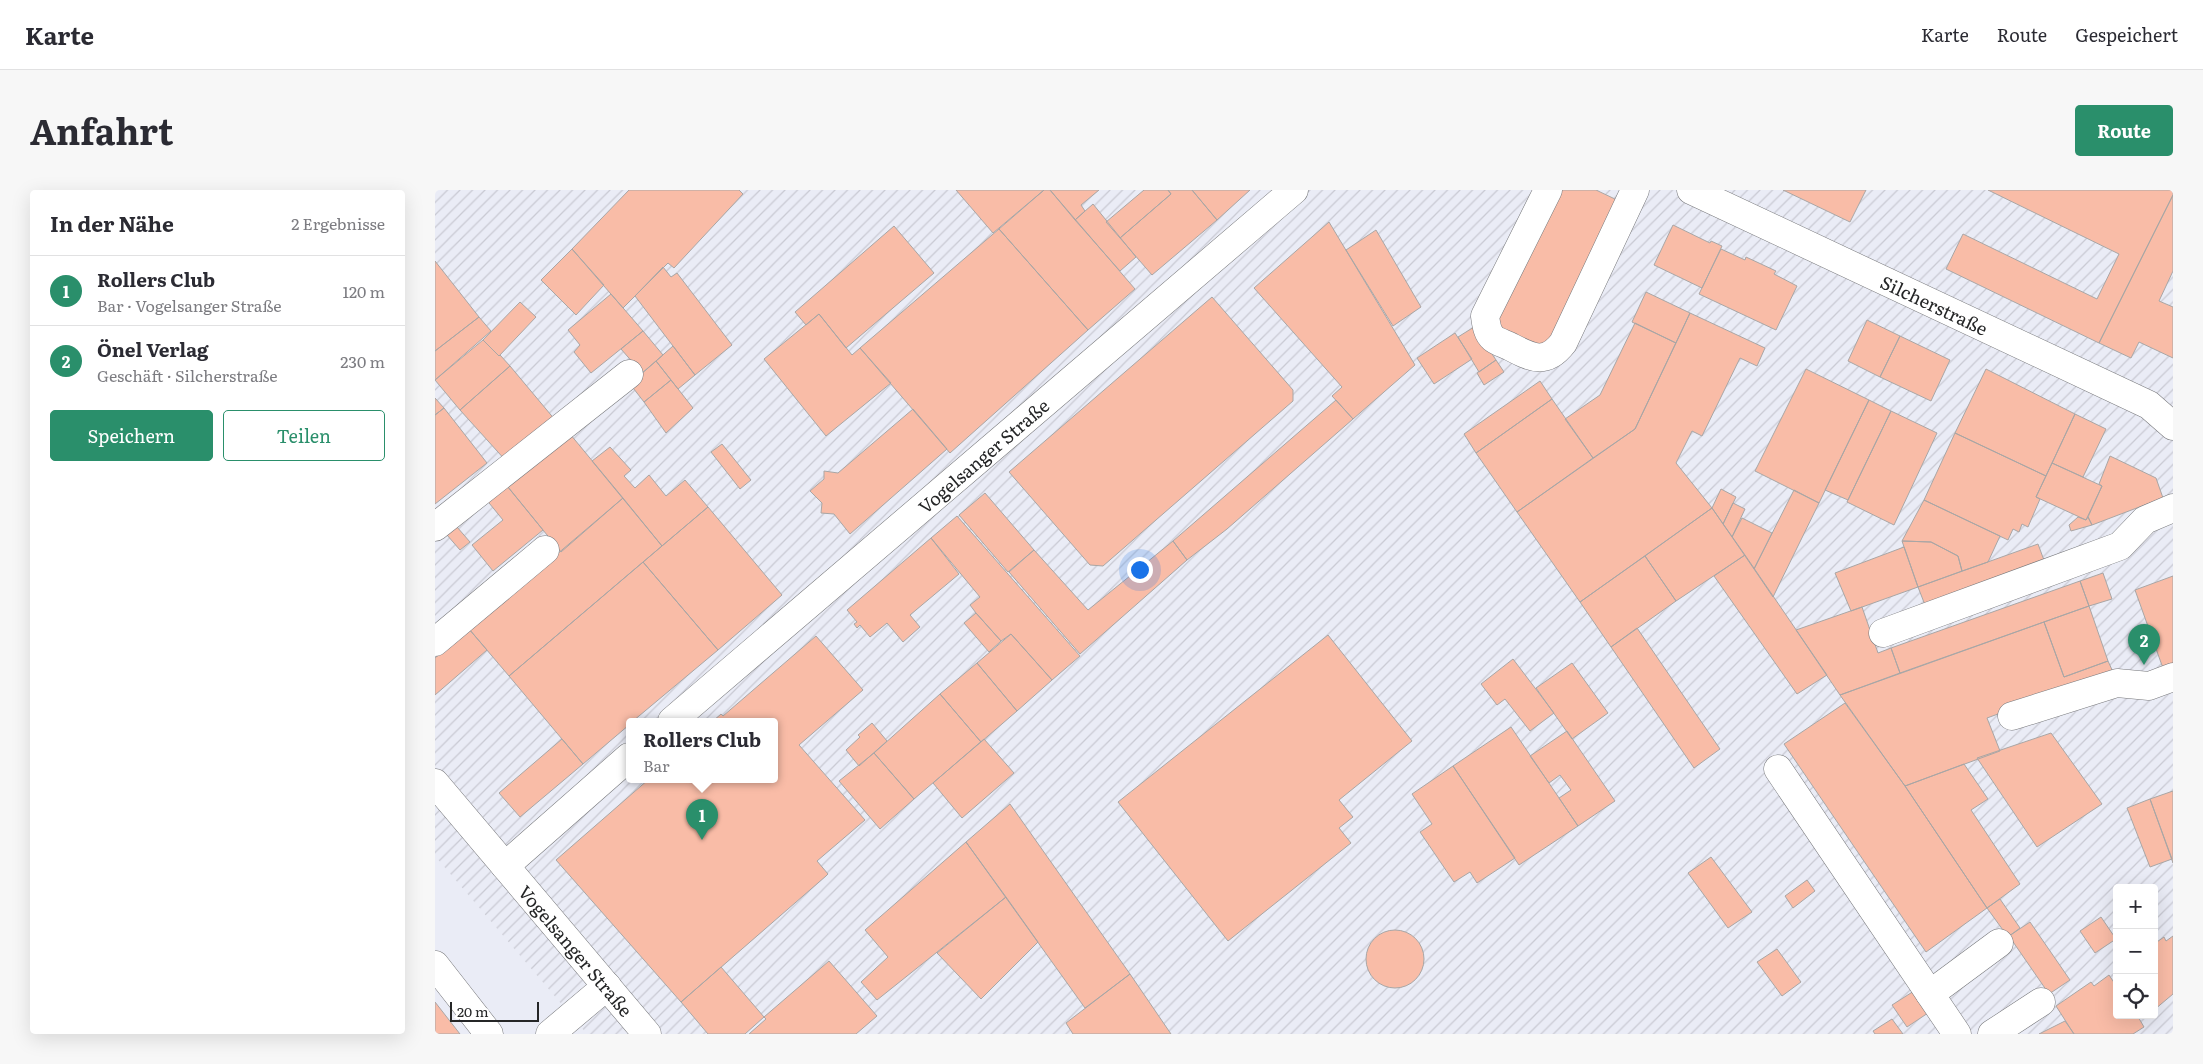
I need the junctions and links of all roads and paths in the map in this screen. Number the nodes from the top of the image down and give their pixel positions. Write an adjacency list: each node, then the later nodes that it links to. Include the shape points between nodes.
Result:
1 (1294, 190): 14 (street, Vogelsanger Straße)
2 (1548, 190): 3 (street, via 1485,316 1492,338 1532,358 1555,353 1563,343)
3 (1635, 190)
4 (1691, 190): 6 (street, Silcherstraße, via 2149,405)
5 (629, 374): 8 (street)
6 (2173, 426)
7 (2173, 508): 10 (street, via 2145,520 2120,546)
8 (435, 527)
9 (545, 550): 11 (street)
10 (1883, 634)
11 (435, 642)
12 (2173, 677): 13 (street, via 2149,686 2117,683)
13 (2012, 716)
14 (676, 718)
15 (626, 760): 18 (street)
16 (1778, 769): 22 (street)
17 (435, 783): 18 (street, Vogelsanger Straße)
18 (505, 866): 21 (street, Vogelsanger Straße)
19 (1999, 943): 22 (street)
20 (435, 965): 24 (street)
21 (607, 986): 25 (street); 26 (street, Vogelsanger Straße)
22 (1930, 994): 27 (street)
23 (2041, 1002): 28 (street)
24 (489, 1034)
25 (550, 1034)
26 (647, 1034)
27 (1957, 1034)
28 (1992, 1034)

